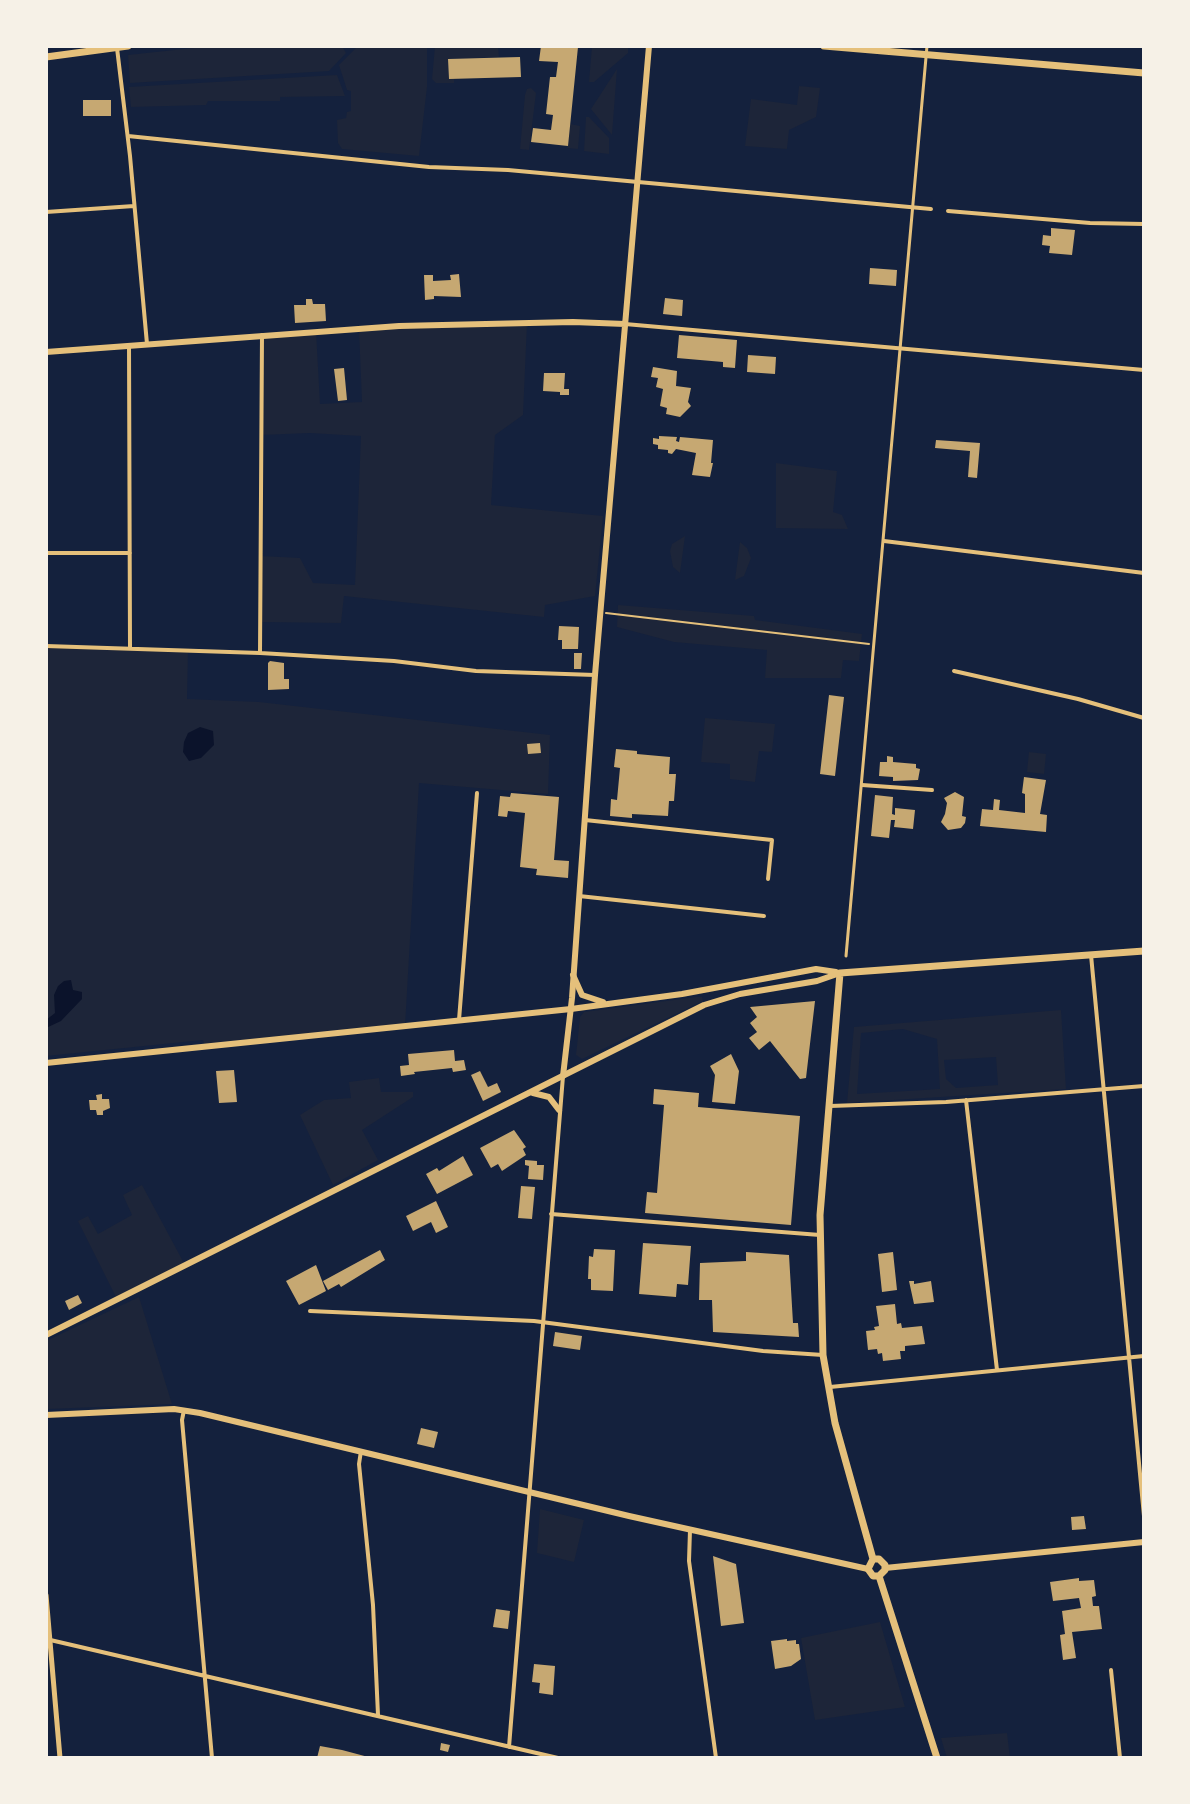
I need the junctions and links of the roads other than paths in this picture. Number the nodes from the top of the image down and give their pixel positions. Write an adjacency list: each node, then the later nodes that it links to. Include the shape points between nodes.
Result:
1 (128, 46): 5 (highway)
2 (649, 46): 10 (main road)
3 (824, 46): 6 (highway)
4 (927, 46): 6 (street)
5 (116, 47): 7 (highway); 9 (street)
6 (926, 55): 8 (highway); 12 (street)
7 (46, 57)
8 (1144, 73)
9 (128, 136): 10 (street); 11 (street)
10 (636, 182): 12 (street); 17 (main road)
11 (134, 206): 15 (street); 19 (street)
12 (914, 207): 13 (street); 21 (street)
13 (931, 209)
14 (948, 211): 16 (street)
15 (46, 212)
16 (1144, 224)
17 (625, 324): 18 (main road, via 466,324); 21 (street); 32 (main road)
18 (262, 335): 19 (main road); 30 (street)
19 (147, 344): 20 (main road)
20 (129, 345): 22 (main road); 26 (street)
21 (901, 349): 23 (street); 24 (street)
22 (46, 352)
23 (1144, 370)
24 (884, 541): 27 (street); 34 (street)
25 (46, 553): 26 (street)
26 (130, 553): 29 (street)
27 (1144, 573)
28 (46, 646): 29 (street)
29 (130, 648): 30 (street)
30 (260, 653): 32 (street)
31 (954, 671): 33 (street)
32 (595, 675): 37 (main road)
33 (1144, 718)
34 (862, 785): 35 (street); 43 (street)
35 (932, 790)
36 (477, 793): 48 (street)
37 (585, 820): 38 (street, via 772,840); 39 (main road)
38 (768, 879)
39 (579, 896): 40 (street); 45 (main road)
40 (764, 916)
41 (1144, 951): 42 (highway)
42 (1091, 955): 44 (highway); 52 (street)
43 (846, 956)
44 (840, 973): 46 (main road, via 816,969); 50 (main road, via 704,1005); 55 (highway)
45 (573, 975): 46 (main road, via 582,995); 47 (main road)
46 (610, 1004): 47 (main road)
47 (571, 1009): 48 (main road); 50 (main road)
48 (459, 1020): 49 (main road)
49 (46, 1063)
50 (563, 1076): 53 (main road); 56 (street)
51 (1144, 1086): 52 (street)
52 (1104, 1091): 54 (street); 64 (street)
53 (529, 1092): 56 (main road, via 549,1097); 61 (main road)
54 (966, 1100): 55 (street); 65 (street)
55 (830, 1106): 58 (highway)
56 (559, 1110): 57 (street)
57 (551, 1214): 58 (street); 60 (street)
58 (820, 1235): 62 (highway)
59 (310, 1311): 60 (street)
60 (543, 1322): 62 (street); 70 (street)
61 (46, 1335)
62 (823, 1355): 66 (highway)
63 (1144, 1356): 64 (street)
64 (1129, 1357): 65 (street); 71 (street)
65 (997, 1370): 66 (street)
66 (827, 1387): 74 (highway)
67 (184, 1410): 68 (main road); 69 (main road); 81 (street)
68 (46, 1415)
69 (361, 1451): 70 (main road); 82 (street)
70 (531, 1492): 72 (main road); 83 (street)
71 (1144, 1516)
72 (690, 1530): 76 (main road); 87 (street, via 689,1561)
73 (1144, 1542): 75 (main road)
74 (873, 1559): 75 (highway, via 882,1560); 76 (highway)
75 (885, 1568): 77 (highway)
76 (868, 1569): 77 (highway)
77 (879, 1576): 88 (highway)
78 (46, 1595): 79 (street)
79 (48, 1639): 81 (street); 84 (street)
80 (1111, 1670): 89 (street)
81 (204, 1675): 82 (street); 85 (street)
82 (378, 1715): 83 (street)
83 (509, 1747): 86 (street)
84 (60, 1758)
85 (212, 1758)
86 (558, 1758)
87 (716, 1758)
88 (937, 1758)
89 (1120, 1758)

